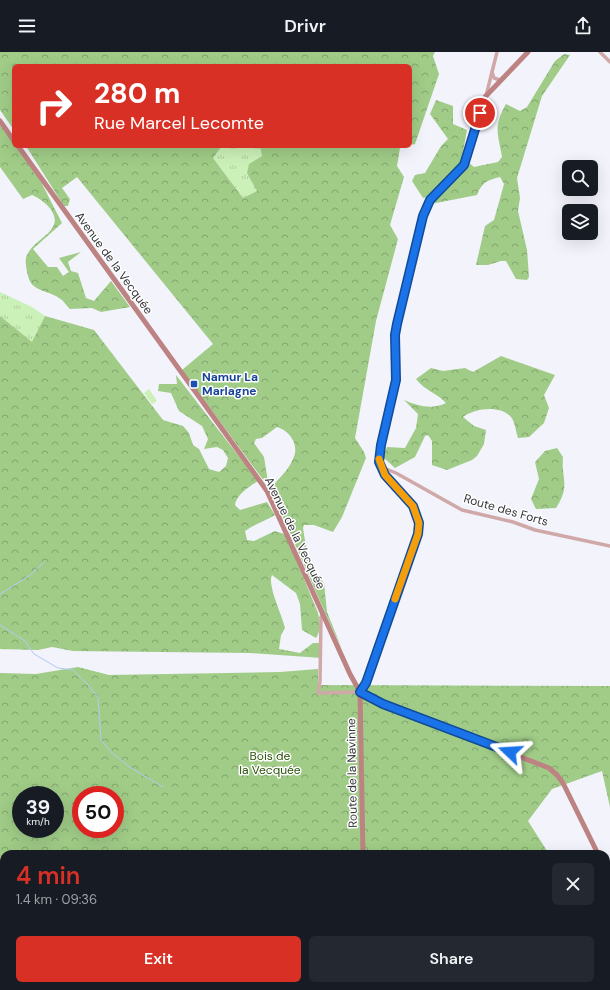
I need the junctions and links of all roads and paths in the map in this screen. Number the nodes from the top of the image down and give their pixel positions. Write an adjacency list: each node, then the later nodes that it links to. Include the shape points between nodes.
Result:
1 (497, 52): 5 (street)
2 (528, 52): 6 (main road)
3 (600, 52): 4 (street)
4 (610, 62)
5 (492, 72): 6 (street, via 494,78); 7 (street)
6 (500, 80): 7 (main road)
7 (485, 97): 11 (main road, via 464,165 430,200 423,216 395,335 396,380 380,451 379,462)
8 (0, 121): 9 (main road)
9 (12, 138)
10 (19, 148): 13 (main road, Avenue de la Vecquée, via 267,491)
11 (382, 467): 12 (street, Route des Forts, via 462,510 514,522 535,530); 14 (main road, via 390,481 413,506 419,523 418,534 366,683)
12 (610, 546)
13 (322, 613): 14 (main road, Avenue de la Vecquée); 14 (street, via 318,693)
14 (360, 692): 15 (main road, Route de la Navinne); 16 (main road, via 383,704 549,768 563,783)
15 (364, 850)
16 (596, 850)

